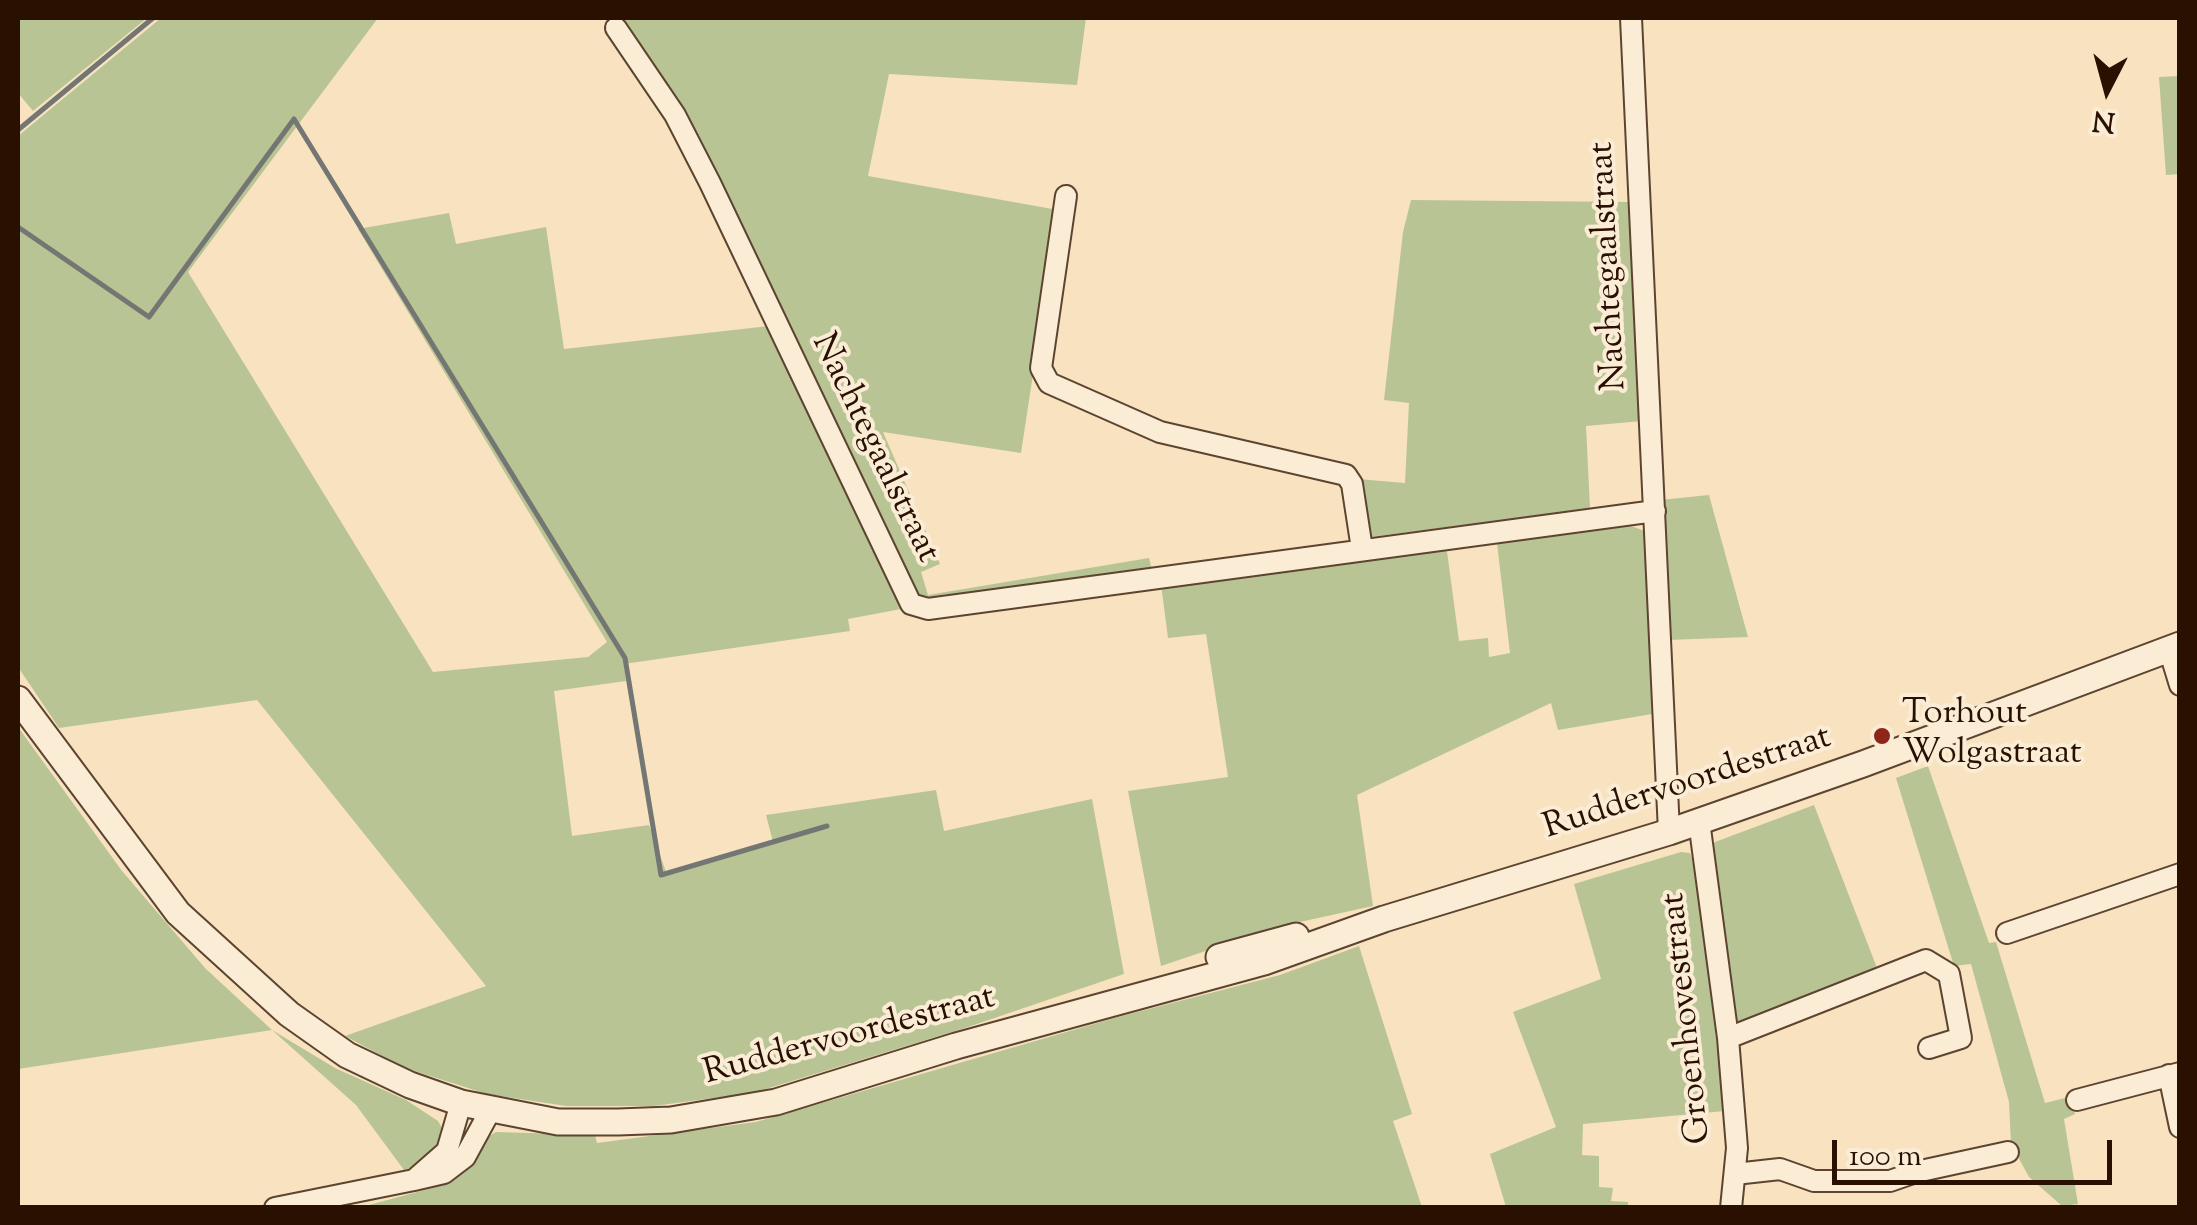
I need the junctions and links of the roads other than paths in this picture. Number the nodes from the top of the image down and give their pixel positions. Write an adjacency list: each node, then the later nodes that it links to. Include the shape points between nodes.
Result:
1 (1632, 18): 4 (street, Nachtegaalstraat)
2 (616, 28): 5 (street, Nachtegaalstraat, via 675,115 911,604 928,608)
3 (1066, 196): 5 (street, via 1041,368 1049,383 1160,432 1346,475)
4 (1654, 511): 5 (street, Nachtegaalstraat); 10 (street, Nachtegaalstraat)
5 (1362, 548)
6 (2174, 647): 7 (street); 9 (street, Ruddervoordestraat)
7 (2180, 685)
8 (18, 699): 17 (street, Ruddervoordestraat, via 178,913 236,969 347,1056)
9 (1699, 821): 10 (street, Ruddervoordestraat); 13 (street, Groenhovestraat)
10 (1669, 832): 18 (street, Ruddervoordestraat, via 1384,919 1259,944 1148,992 776,1102 671,1120 558,1122)
11 (2180, 874): 12 (street)
12 (2007, 933)
13 (1728, 1038): 14 (street, via 1926,960 1948,974 1962,1038); 21 (street, Groenhovestraat)
14 (1929, 1048)
15 (2174, 1074): 16 (street); 19 (street)
16 (2077, 1100)
17 (461, 1103): 18 (street, Ruddervoordestraat); 22 (street, via 446,1151)
18 (490, 1111): 22 (street, via 465,1157 444,1173)
19 (2180, 1126)
20 (2008, 1152): 21 (street, via 1890,1181 1814,1181 1780,1169)
21 (1735, 1174): 24 (street, Groenhovestraat)
22 (414, 1180): 23 (street)
23 (275, 1208)
24 (1731, 1208)

